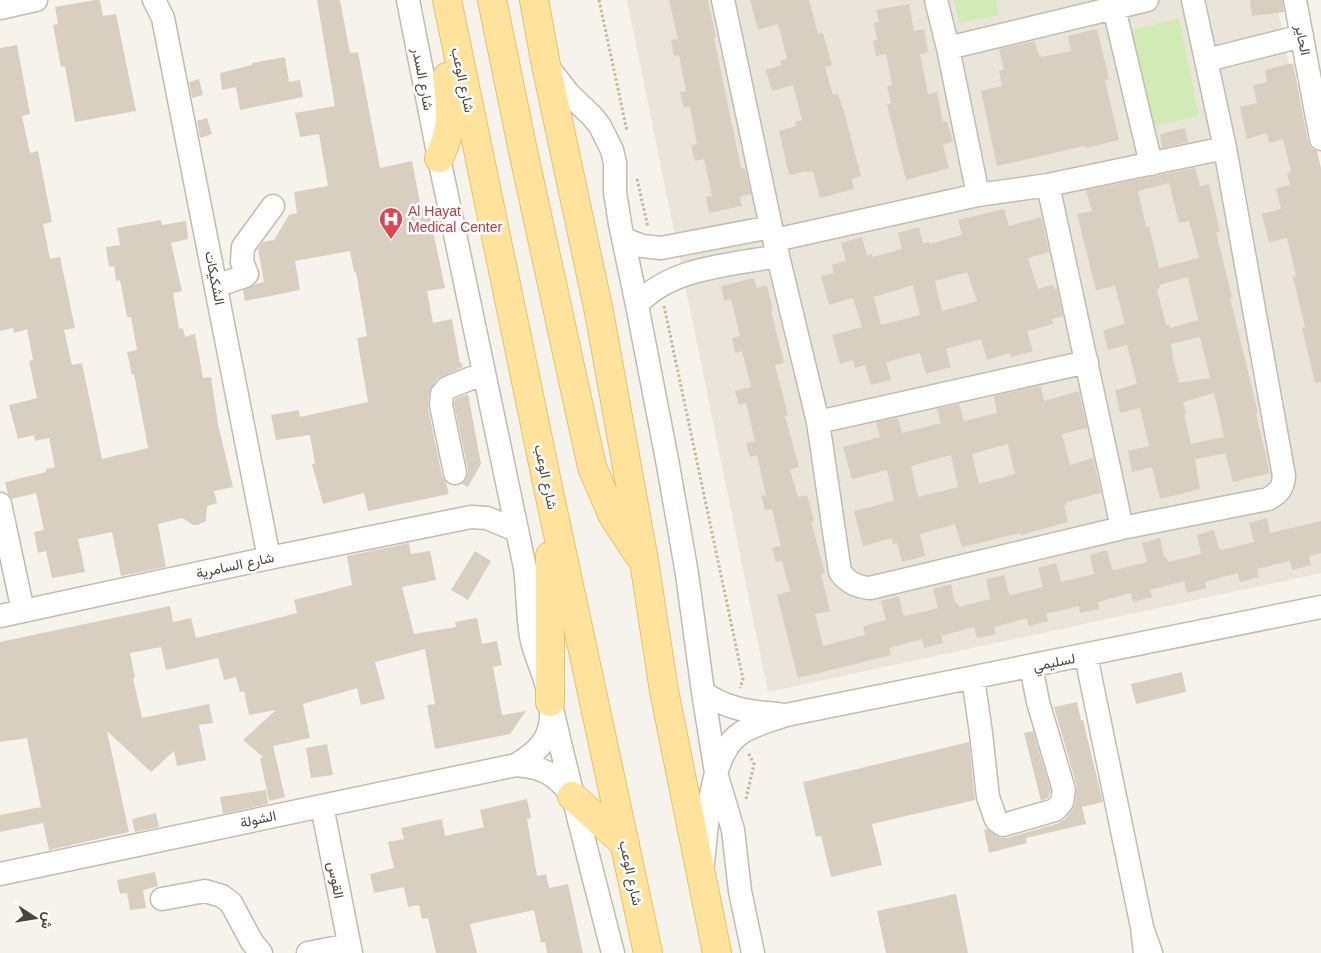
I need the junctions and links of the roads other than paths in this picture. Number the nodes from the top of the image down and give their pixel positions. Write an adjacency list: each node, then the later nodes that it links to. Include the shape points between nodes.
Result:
1 (36, 0): 12 (street)
2 (154, 0): 28 (street, الشكيكات, via 163,18)
3 (408, 0): 21 (street, شارع السدر)
4 (448, 0): 14 (main road, شارع الوعب)
5 (492, 0): 41 (main road, via 592,467 613,516)
6 (534, 0): 18 (main road)
7 (723, 0): 27 (street)
8 (936, 0): 16 (street)
9 (1146, 0): 13 (street)
10 (1193, 0): 17 (street)
11 (1294, 0): 15 (street, الحاير)
12 (0, 8)
13 (1114, 8): 16 (street); 22 (street)
14 (453, 28): 21 (main road, via 446,61 450,126); 35 (main road, شارع الوعب)
15 (1302, 36): 17 (street); 19 (street, الحاير)
16 (948, 48): 24 (street)
17 (1207, 60): 20 (street)
18 (546, 65): 26 (street, via 592,116 607,138 615,163 617,208); 41 (main road, via 599,312)
19 (1321, 139)
20 (1225, 148): 22 (street); 38 (street, via 1283,483 1281,489 1268,499)
21 (439, 158): 31 (street)
22 (1151, 164): 23 (street)
23 (1048, 185): 24 (street); 30 (street)
24 (978, 195): 27 (street)
25 (273, 206): 28 (street, via 242,247 242,262 247,274)
26 (624, 239): 27 (street, via 652,247); 29 (street)
27 (775, 241): 29 (street, via 712,268 677,277 651,291); 32 (street)
28 (216, 286): 40 (street, الشكيكات)
29 (637, 305): 48 (street, via 687,574)
30 (1087, 362): 32 (street); 38 (street)
31 (484, 373): 33 (street, via 447,388 442,394 441,405); 34 (street)
32 (818, 422): 38 (street, via 840,572 860,588)
33 (455, 473)
34 (506, 474): 37 (street, شارع السامرية, via 496,497); 39 (street)
35 (550, 497): 49 (main road); 55 (main road, شارع الوعب)
36 (0, 504): 43 (street)
37 (471, 517): 39 (street, شارع السامرية, via 498,521); 40 (street, شارع السامرية)
38 (1122, 528)
39 (516, 530): 49 (street, via 528,589 531,637)
40 (269, 558): 43 (street, شارع السامرية)
41 (644, 561): 57 (main road, via 664,692)
42 (1321, 607): 45 (street, لسليمي)
43 (23, 612): 44 (street, شارع السامرية)
44 (0, 616)
45 (1086, 656): 46 (street, لسليمي); 59 (street)
46 (1031, 666): 47 (street, لسليمي); 47 (street, via 1064,790 1062,802 1055,810 1004,825 996,820 988,797)
47 (972, 678): 50 (street, لسليمي)
48 (703, 692): 50 (street, لسليمي, via 734,708); 52 (street)
49 (550, 702): 51 (street, الشولة, via 551,721 545,740 533,755); 53 (street)
50 (786, 715): 52 (street, لسليمي, via 738,736 725,750)
51 (516, 765): 53 (street, الشولة, via 533,766 549,772); 54 (street, الشولة)
52 (716, 773): 57 (street, لسليمي); 66 (street, via 732,830)
53 (572, 796): 55 (main road); 63 (street)
54 (322, 806): 56 (street, الشولة); 60 (street, القوس)
55 (625, 844): 64 (main road, شارع الوعب)
56 (0, 874)
57 (701, 875): 65 (main road)
58 (162, 899): 61 (street, via 205,891 222,896 231,903)
59 (1142, 927): 67 (street); 68 (street)
60 (350, 949): 62 (street)
61 (261, 953)
62 (308, 953)
63 (613, 953)
64 (648, 953)
65 (716, 953)
66 (753, 953)
67 (1145, 953)
68 (1151, 953)

